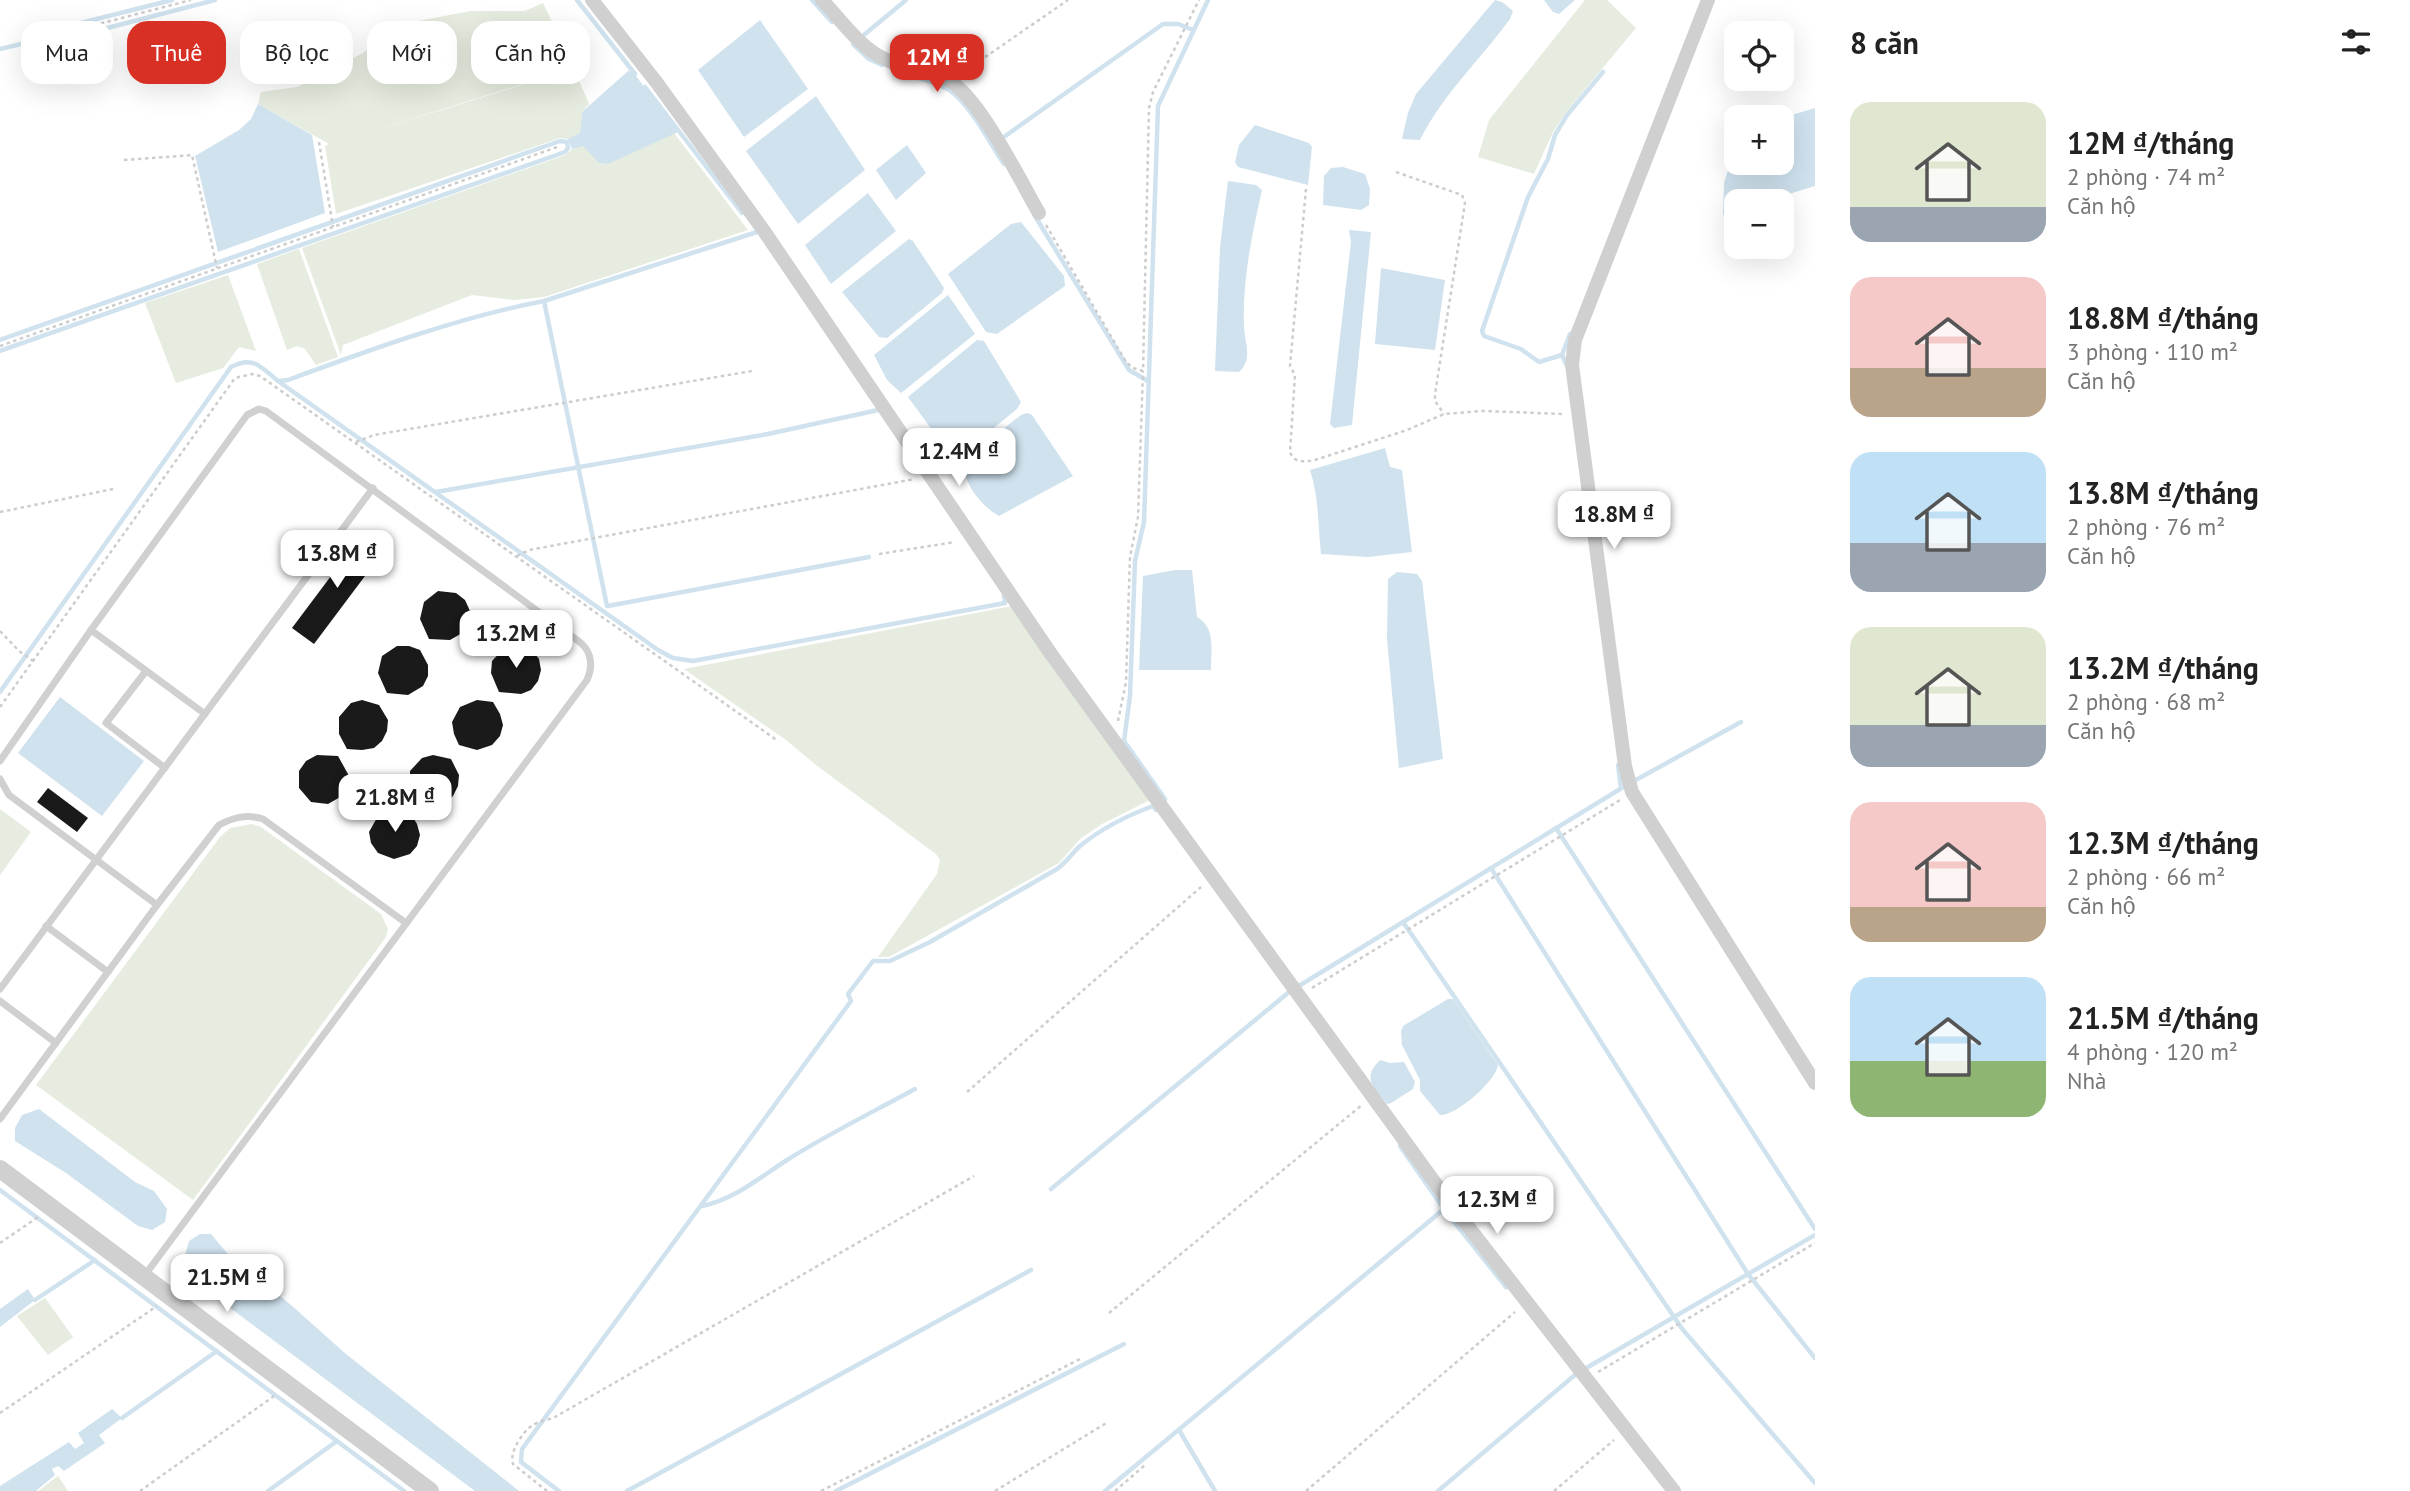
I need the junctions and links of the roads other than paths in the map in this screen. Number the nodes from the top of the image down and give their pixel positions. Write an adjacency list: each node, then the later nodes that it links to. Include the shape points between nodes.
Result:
1 (592, 0): 25 (street, via 764,231 1051,654 1526,1303)
2 (822, 0): 4 (street, via 877,55 950,81 981,115)
3 (1708, 0): 20 (street, via 1575,340 1572,365 1632,792)
4 (1039, 213)
5 (373, 488): 6 (lane, via 266,411 251,411); 8 (lane); 14 (lane, via 581,643 591,662 587,680)
6 (91, 630): 7 (lane); 9 (lane)
7 (146, 671): 8 (lane); 10 (lane, via 106,723)
8 (205, 714): 10 (lane)
9 (0, 761)
10 (165, 768): 12 (lane)
11 (0, 779): 12 (lane, via 9,795)
12 (96, 859): 13 (lane); 15 (lane)
13 (157, 905): 14 (lane, via 219,825 251,816 263,819); 16 (lane)
14 (406, 923): 23 (lane)
15 (46, 926): 16 (lane); 17 (lane)
16 (108, 972): 19 (lane)
17 (0, 989)
18 (0, 1001): 19 (lane)
19 (56, 1043): 21 (lane)
20 (1815, 1083)
21 (0, 1119)
22 (0, 1169): 23 (street)
23 (145, 1276): 24 (street)
24 (430, 1491)
25 (1674, 1491)

